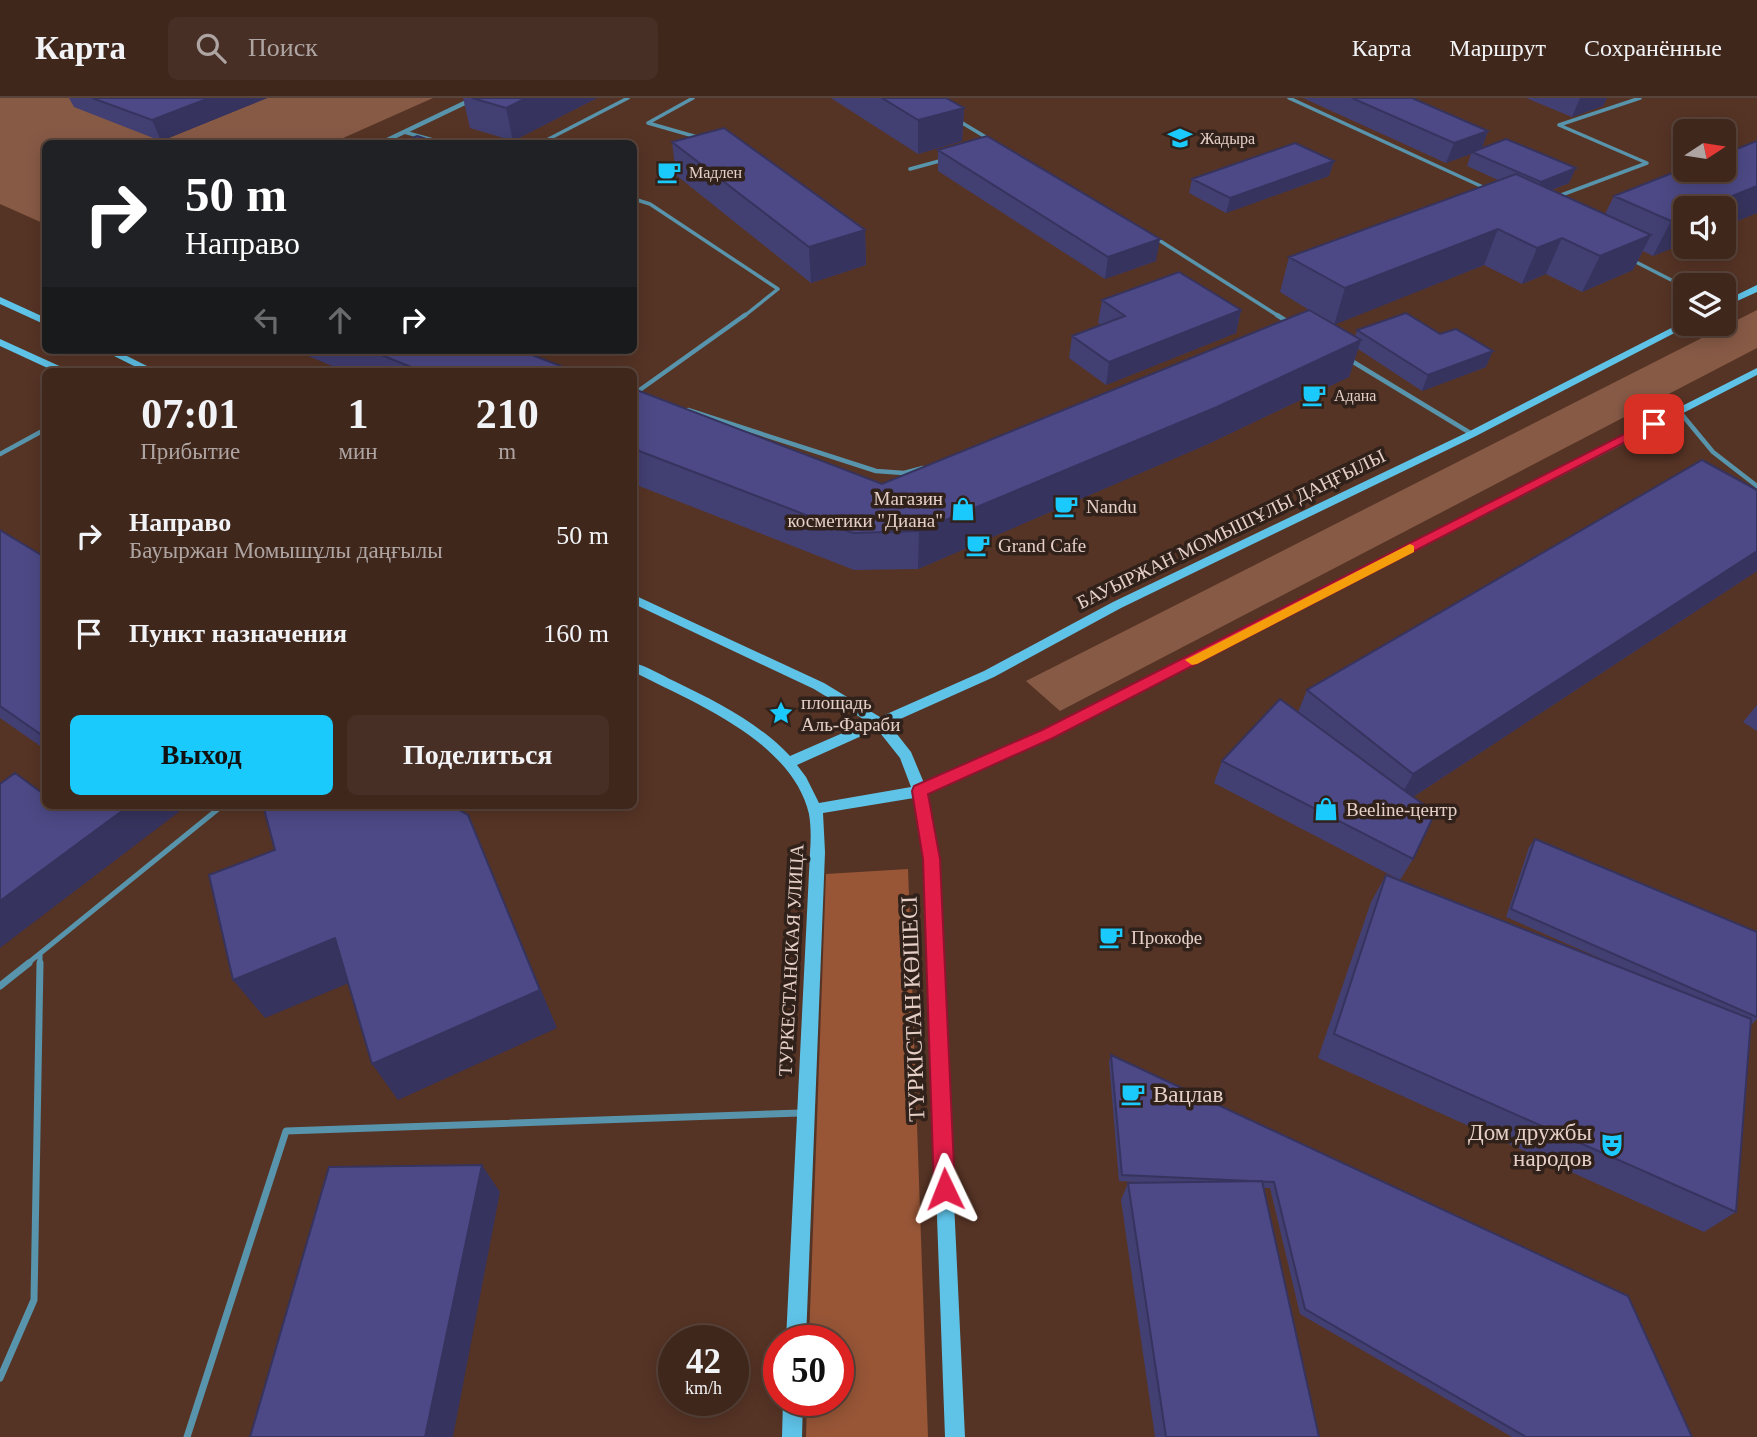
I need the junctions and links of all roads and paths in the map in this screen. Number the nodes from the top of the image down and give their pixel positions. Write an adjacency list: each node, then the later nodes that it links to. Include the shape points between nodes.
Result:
1 (475, 98): 7 (street)
2 (628, 98): 10 (lane)
3 (693, 98): 11 (lane, via 648,123)
4 (1289, 98): 15 (lane)
5 (1640, 98): 16 (lane, via 1559,124 1647,163)
6 (953, 118): 12 (lane)
7 (404, 132): 8 (street); 9 (lane)
8 (387, 140)
9 (433, 140)
10 (546, 140)
11 (709, 141)
12 (997, 144)
13 (947, 158): 14 (lane)
14 (910, 169)
15 (1489, 190)
16 (1551, 198)
17 (637, 200): 33 (lane, via 650,204 778,289)
18 (1145, 232): 25 (lane, via 1289,322)
19 (1631, 260): 20 (lane)
20 (1673, 281)
21 (1757, 288): 22 (street)
22 (1736, 298)
23 (0, 300): 24 (street)
24 (42, 320)
25 (1276, 328)
26 (1673, 330): 39 (street, БАУЫРЖАН МОМЫШҰЛЫ ДАҢҒЫЛЫ)
27 (0, 342): 30 (street)
28 (115, 354): 31 (street)
29 (1345, 356): 39 (lane)
30 (56, 368)
31 (143, 368)
32 (1757, 371): 37 (street)
33 (637, 391)
34 (637, 394): 35 (lane)
35 (648, 397)
36 (686, 410): 43 (lane, via 876,471 904,473)
37 (1679, 411): 44 (lane, via 1713,452); 49 (street, via 1047,734)
38 (42, 431): 41 (lane)
39 (1472, 434): 47 (street, БАУЫРЖАН МОМЫШҰЛЫ ДАҢҒЫЛЫ, via 1117,605 989,674)
40 (0, 445): 41 (lane)
41 (8, 450): 42 (lane)
42 (0, 454)
43 (931, 466)
44 (1757, 486)
45 (637, 600): 47 (street, via 819,686)
46 (637, 669): 48 (street, via 757,732)
47 (880, 723): 48 (street, БАУЫРЖАН МОМЫШҰЛЫ ДАҢҒЫЛЫ); 49 (street, via 906,756)
48 (790, 762): 51 (street)
49 (920, 791): 51 (street); 60 (street, ТҮРКІСТАН КӨШЕСІ, via 931,859)
50 (218, 809): 52 (lane)
51 (815, 809): 54 (street, ТУРКЕСТАНСКАЯ УЛИЦА, via 817,866)
52 (40, 954): 53 (lane); 56 (lane, via 34,1300)
53 (0, 986)
54 (804, 1113): 55 (street); 58 (lane, via 286,1131)
55 (797, 1325)
56 (0, 1378)
57 (793, 1416): 59 (street)
58 (187, 1437)
59 (792, 1437)
60 (955, 1437)

